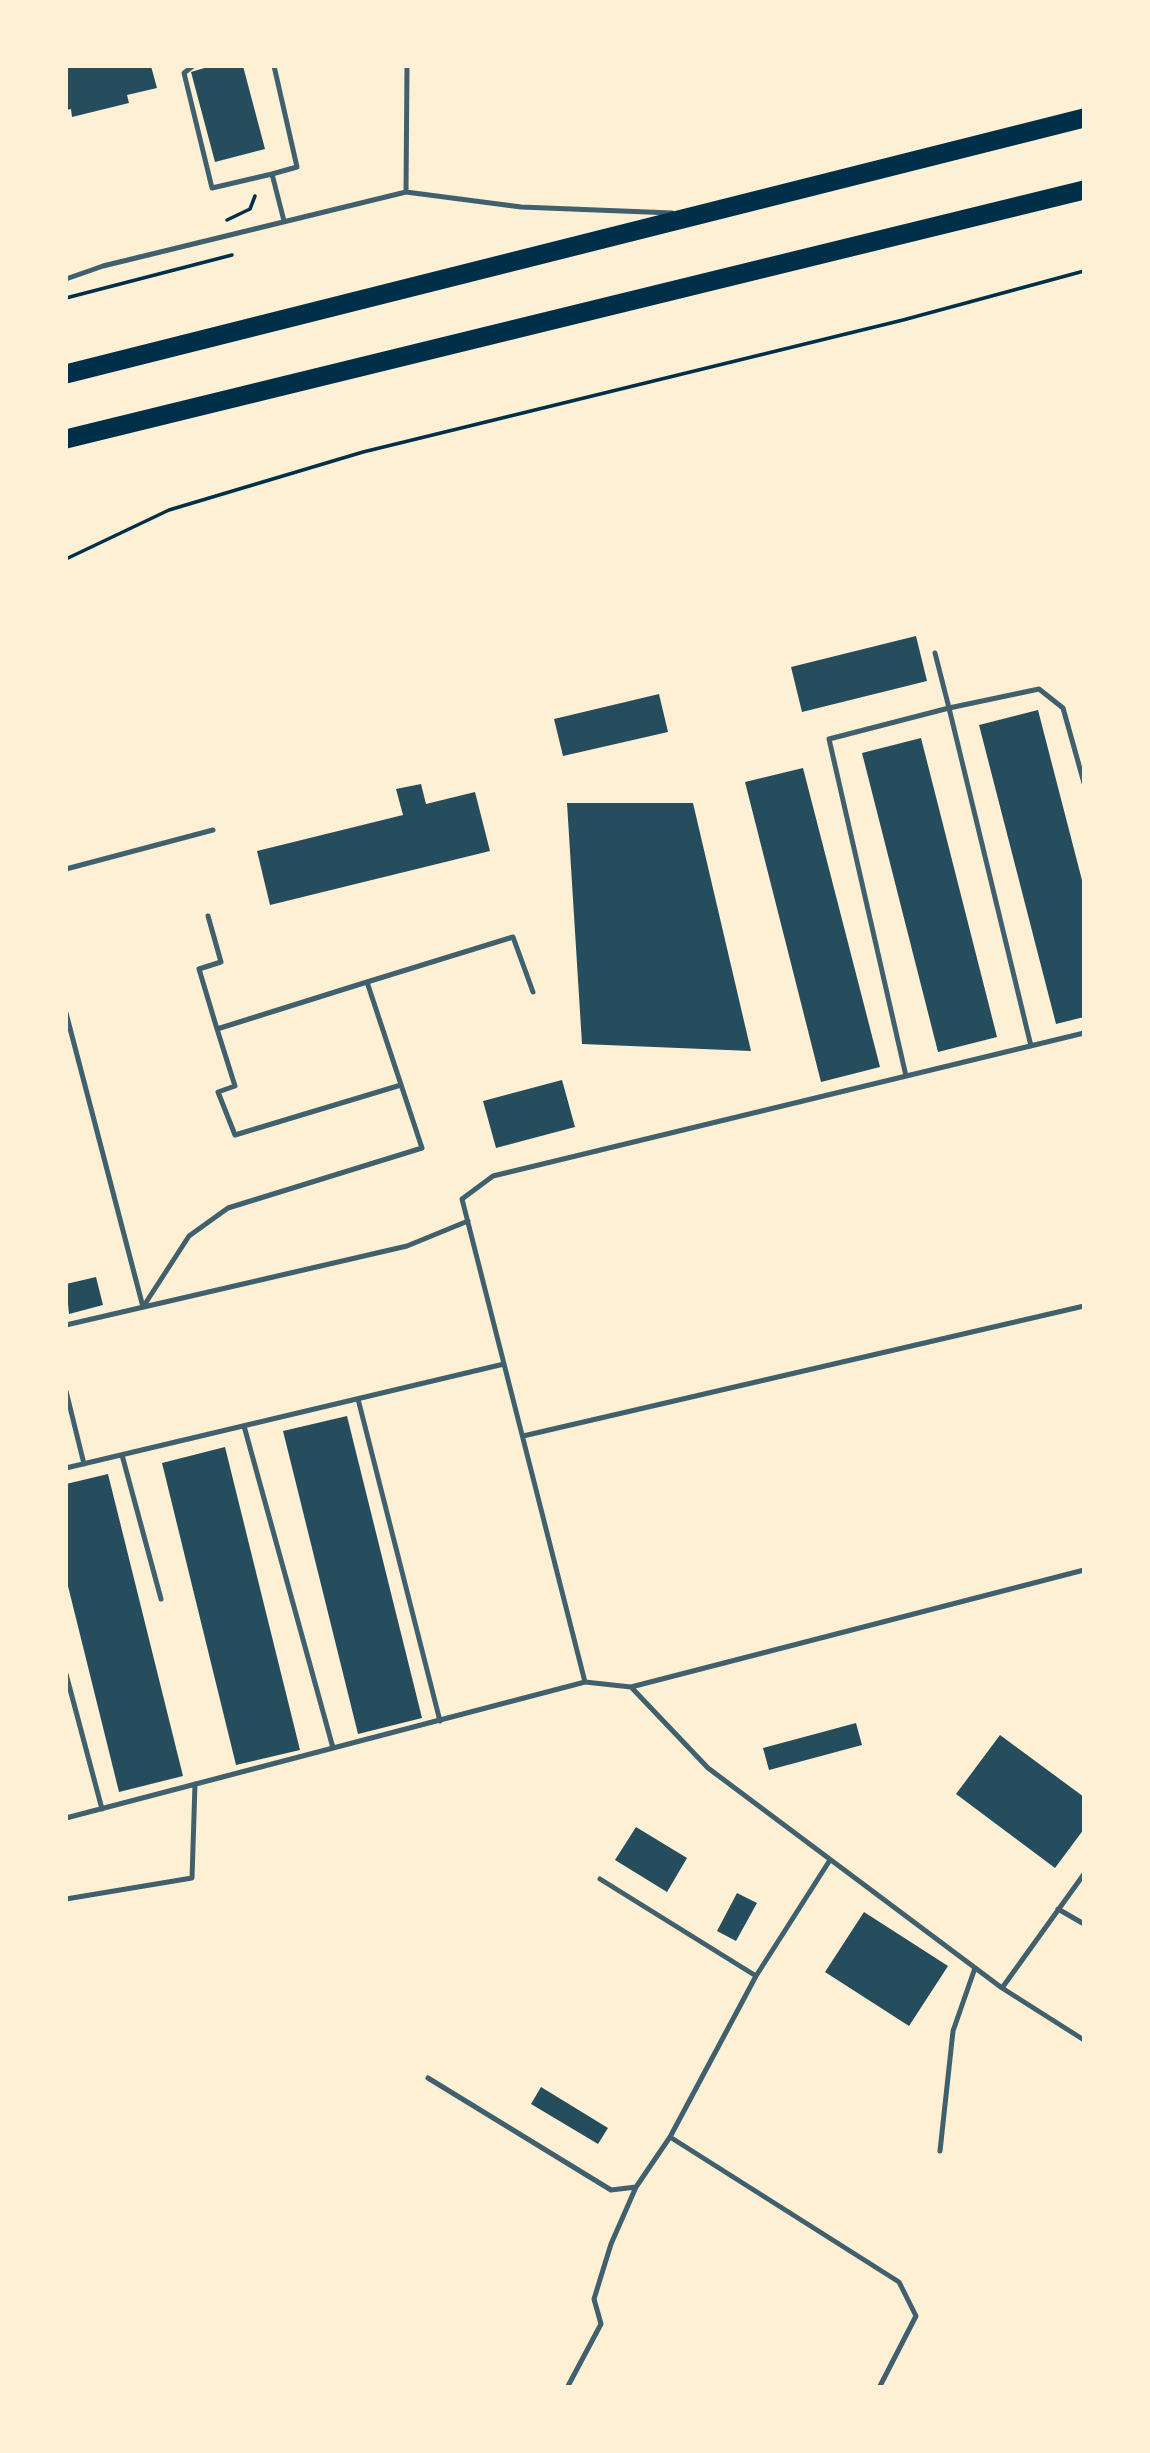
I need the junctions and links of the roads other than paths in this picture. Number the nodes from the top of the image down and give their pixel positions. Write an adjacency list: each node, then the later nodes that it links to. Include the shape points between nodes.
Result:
1 (193, 66): 4 (lane)
2 (274, 66): 6 (lane, via 296,167)
3 (407, 66): 8 (lane)
4 (184, 70): 6 (lane, via 212,188)
5 (1083, 118): 9 (highway)
6 (272, 174): 10 (lane)
7 (1083, 190): 13 (highway)
8 (406, 192): 9 (lane, via 544,209); 10 (lane)
9 (707, 213): 12 (highway)
10 (284, 221): 11 (lane)
11 (66, 279)
12 (66, 374)
13 (66, 439)
14 (935, 653): 15 (lane)
15 (948, 708): 16 (lane, via 1039,689 1063,708); 25 (lane); 26 (lane, via 830,739)
16 (1083, 783)
17 (213, 830): 18 (lane)
18 (66, 869)
19 (208, 916): 23 (lane, via 221,962 199,969)
20 (367, 982): 21 (lane, via 513,937); 23 (lane); 27 (lane)
21 (533, 992)
22 (66, 1013): 30 (lane)
23 (217, 1029): 27 (lane, via 235,1086 218,1093 235,1135)
24 (1083, 1033): 25 (lane)
25 (1031, 1046): 26 (lane)
26 (906, 1076): 28 (lane, via 493,1175 462,1199)
27 (401, 1086): 30 (lane, via 422,1149 228,1208 189,1236)
28 (468, 1221): 30 (lane, via 407,1246); 32 (lane)
29 (1083, 1306): 36 (lane)
30 (143, 1307): 31 (lane)
31 (66, 1325)
32 (504, 1364): 34 (lane); 36 (lane)
33 (66, 1391): 38 (lane)
34 (358, 1399): 35 (lane); 45 (lane)
35 (244, 1426): 37 (lane); 46 (lane)
36 (523, 1436): 43 (lane)
37 (122, 1455): 38 (lane); 41 (lane)
38 (84, 1464): 39 (lane)
39 (66, 1468)
40 (1083, 1570): 44 (lane)
41 (161, 1599)
42 (66, 1674): 48 (lane)
43 (586, 1682): 44 (lane); 45 (lane)
44 (631, 1687): 50 (lane, via 708,1768)
45 (440, 1721): 46 (lane)
46 (332, 1748): 47 (lane)
47 (195, 1784): 48 (lane); 53 (lane, via 192,1878)
48 (102, 1809): 49 (lane)
49 (66, 1818)
50 (830, 1860): 56 (lane); 57 (lane)
51 (1083, 1874): 54 (lane)
52 (600, 1879): 57 (lane)
53 (66, 1899)
54 (1058, 1909): 55 (lane); 58 (lane)
55 (1083, 1924)
56 (975, 1968): 58 (lane); 62 (lane, via 953,2031)
57 (756, 1976): 61 (lane)
58 (1002, 1988): 59 (lane)
59 (1083, 2040)
60 (428, 2078): 63 (lane, via 611,2190)
61 (670, 2137): 63 (lane); 65 (lane, via 899,2282 916,2316)
62 (940, 2151)
63 (636, 2187): 64 (lane, via 594,2299 601,2324)
64 (568, 2386)
65 (880, 2386)

